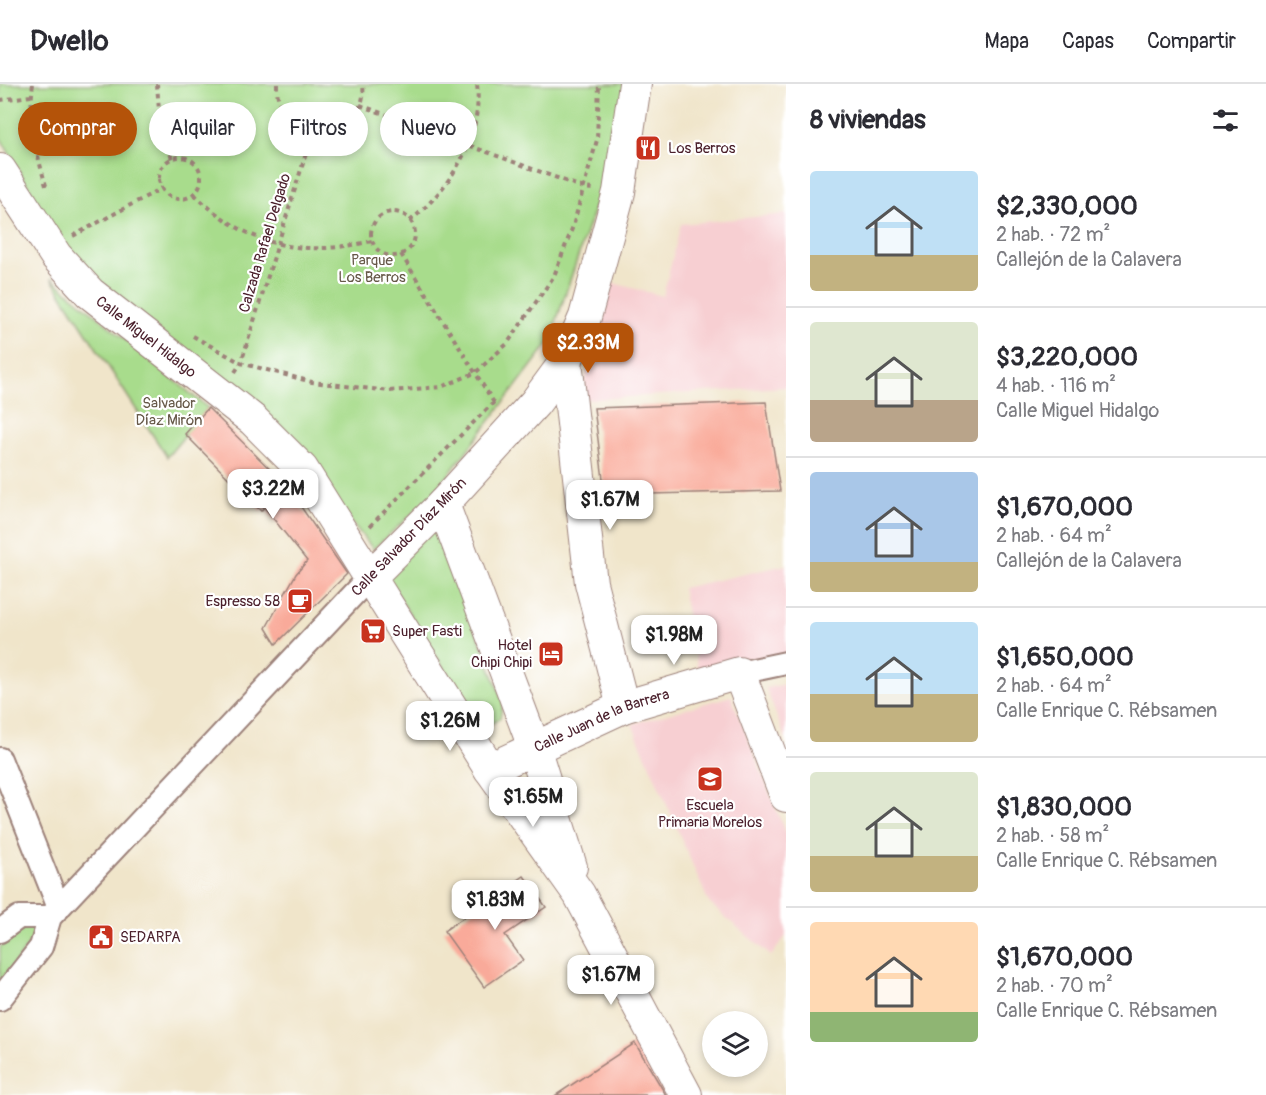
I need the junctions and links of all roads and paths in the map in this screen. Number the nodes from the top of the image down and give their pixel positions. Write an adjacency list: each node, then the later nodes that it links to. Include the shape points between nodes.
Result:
1 (33, 84): 8 (path)
2 (157, 84): 16 (path, via 159,124)
3 (277, 84): 10 (path)
4 (363, 84): 11 (path)
5 (477, 84): 12 (path)
6 (599, 84): 19 (path, via 597,140)
7 (635, 84): 30 (main road, Calle Salvador Díaz Mirón, via 619,192 585,317)
8 (31, 96): 9 (path); 20 (path, via 36,151)
9 (0, 100)
10 (279, 102)
11 (360, 102)
12 (476, 102)
13 (477, 148): 19 (path)
14 (305, 156): 26 (path, Calzada Rafael Delgado)
15 (463, 156): 22 (path, via 456,172)
16 (172, 159): 18 (path, via 160,174); 21 (path, via 191,160 200,170 201,183)
17 (0, 170): 36 (main road, Calle Miguel Hidalgo, via 56,256 90,293 254,420 302,469)
18 (162, 188): 21 (path, via 176,199); 24 (path)
19 (584, 188): 32 (path, via 554,276 507,344)
20 (48, 192)
21 (194, 194): 26 (path, via 216,215 245,233)
22 (410, 221): 25 (path, via 394,213 383,215 372,229); 28 (path, via 414,240)
23 (65, 229): 24 (path)
24 (69, 238): 27 (path)
25 (372, 241): 26 (path, via 321,250); 28 (path, via 387,255)
26 (278, 245): 31 (path, Calzada Rafael Delgado)
27 (78, 246)
28 (401, 254): 32 (path)
29 (191, 335): 31 (path)
30 (567, 361): 34 (main road, Calle Salvador Díaz Mirón); 40 (main road, via 591,583)
31 (241, 363): 32 (path, via 312,382 389,391 441,387)
32 (476, 374): 33 (path)
33 (494, 402): 34 (path); 36 (path)
34 (511, 430): 35 (main road, Calle Salvador Díaz Mirón)
35 (443, 504): 37 (main road, Calle Salvador Díaz Mirón); 41 (main road)
36 (350, 546): 37 (main road, Calle Miguel Hidalgo)
37 (370, 577): 43 (main road, Calle Miguel Hidalgo); 46 (street, Calle Salvador Díaz Mirón)
38 (786, 663): 39 (street, Calle Juan de la Barrera)
39 (739, 673): 40 (main road, Calle Juan de la Barrera); 44 (main road)
40 (623, 707): 41 (main road, Calle Juan de la Barrera)
41 (534, 747): 43 (main road, Calle Juan de la Barrera); 45 (main road)
42 (0, 759): 46 (street)
43 (490, 769): 45 (main road, Calle Miguel Hidalgo)
44 (786, 796)
45 (579, 894): 49 (main road)
46 (55, 912): 47 (street, via 19,917); 48 (street, Calle Salvador Díaz Mirón, via 41,947)
47 (0, 931)
48 (0, 999)
49 (686, 1095)

